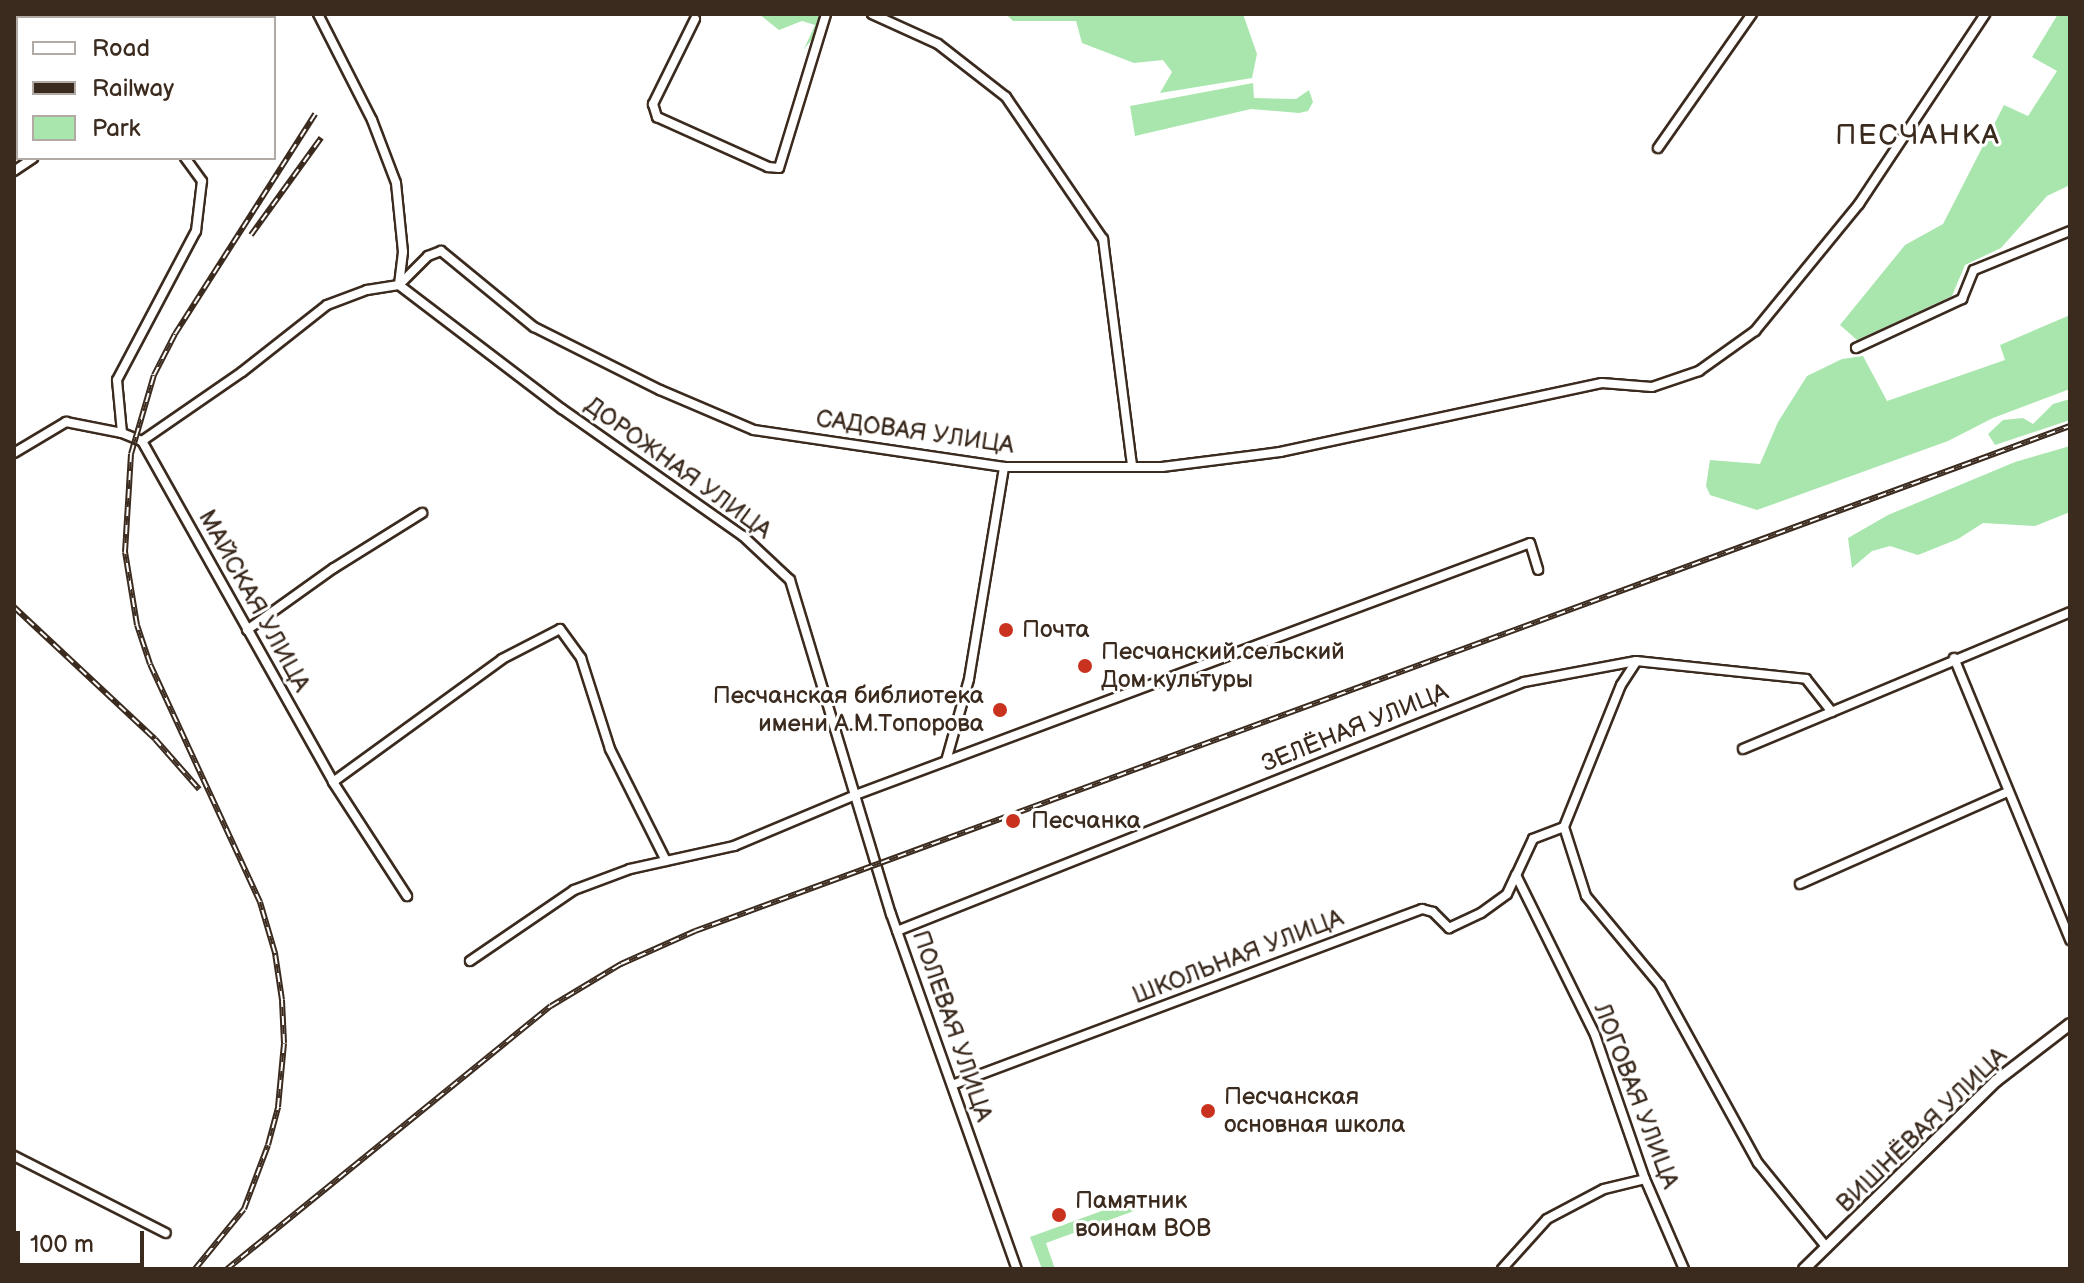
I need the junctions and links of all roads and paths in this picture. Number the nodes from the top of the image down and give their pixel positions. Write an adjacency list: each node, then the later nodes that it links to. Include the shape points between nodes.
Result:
1 (318, 14): 10 (street, via 372,120 396,183 403,252)
2 (826, 14): 6 (street, via 779,168 657,117 653,104)
3 (872, 14): 15 (street, via 938,44 1006,97 1103,239)
4 (1752, 14): 7 (street)
5 (1982, 15): 15 (street, САДОВАЯ УЛИЦА, via 1859,204 1755,331 1699,371 1652,387 1602,383 1280,452)
6 (695, 19)
7 (1658, 148)
8 (186, 160): 12 (street, via 202,181 196,231 117,380)
9 (2070, 231): 11 (street, via 1974,270 1962,299)
10 (399, 285): 13 (street, via 327,305); 16 (street, САДОВАЯ УЛИЦА, via 428,256 441,251 534,327 754,430); 30 (street, ДОРОЖНАЯ УЛИЦА, via 562,409 743,536 790,580)
11 (1856, 348)
12 (122, 433): 13 (street); 14 (street, via 66,422)
13 (142, 441): 20 (street, МАЙСКАЯ УЛИЦА)
14 (14, 453)
15 (1132, 466): 16 (street, САДОВАЯ УЛИЦА)
16 (1004, 467): 27 (street, via 969,679)
17 (422, 513): 20 (street)
18 (1538, 570): 27 (street, via 1530,543)
19 (2070, 612): 21 (street)
20 (247, 630): 28 (street, МАЙСКАЯ УЛИЦА)
21 (1954, 658): 25 (street); 29 (street)
22 (1636, 661): 23 (street, ЗЕЛЁНАЯ УЛИЦА); 24 (street); 25 (street, ЗЕЛЁНАЯ УЛИЦА, via 1806,679)
23 (1615, 666): 24 (street); 36 (street, ЗЕЛЁНАЯ УЛИЦА, via 1524,682)
24 (1621, 685): 31 (street)
25 (1832, 712): 26 (street)
26 (1743, 749)
27 (946, 761): 30 (street)
28 (333, 782): 32 (street, via 502,659 560,629 581,658 610,749); 35 (street, МАЙСКАЯ УЛИЦА)
29 (2008, 792): 34 (street); 37 (street)
30 (858, 794): 32 (street, via 734,846); 36 (street, ПОЛЕВАЯ УЛИЦА)
31 (1564, 827): 33 (street, via 1533,839); 44 (street, via 1586,896 1660,985 1758,1163)
32 (666, 861): 38 (street, via 574,890)
33 (1516, 875): 40 (street, ШКОЛЬНАЯ УЛИЦА, via 1507,894 1449,928 1422,909); 42 (street, ЛОГОВАЯ УЛИЦА, via 1595,1035)
34 (1800, 884)
35 (407, 896)
36 (897, 931): 40 (street, ПОЛЕВАЯ УЛИЦА)
37 (2070, 940)
38 (470, 961)
39 (2070, 1024): 44 (street, ВИШНЁВАЯ УЛИЦА, via 1996,1081)
40 (952, 1085): 45 (street, ПОЛЕВАЯ УЛИЦА)
41 (14, 1156): 43 (street)
42 (1645, 1179): 46 (street, via 1604,1189 1547,1219); 47 (street, ЛОГОВАЯ УЛИЦА)
43 (166, 1233)
44 (1827, 1248): 48 (street, ВИШНЁВАЯ УЛИЦА)
45 (1017, 1269)
46 (1502, 1269)
47 (1684, 1269)
48 (1804, 1269)

